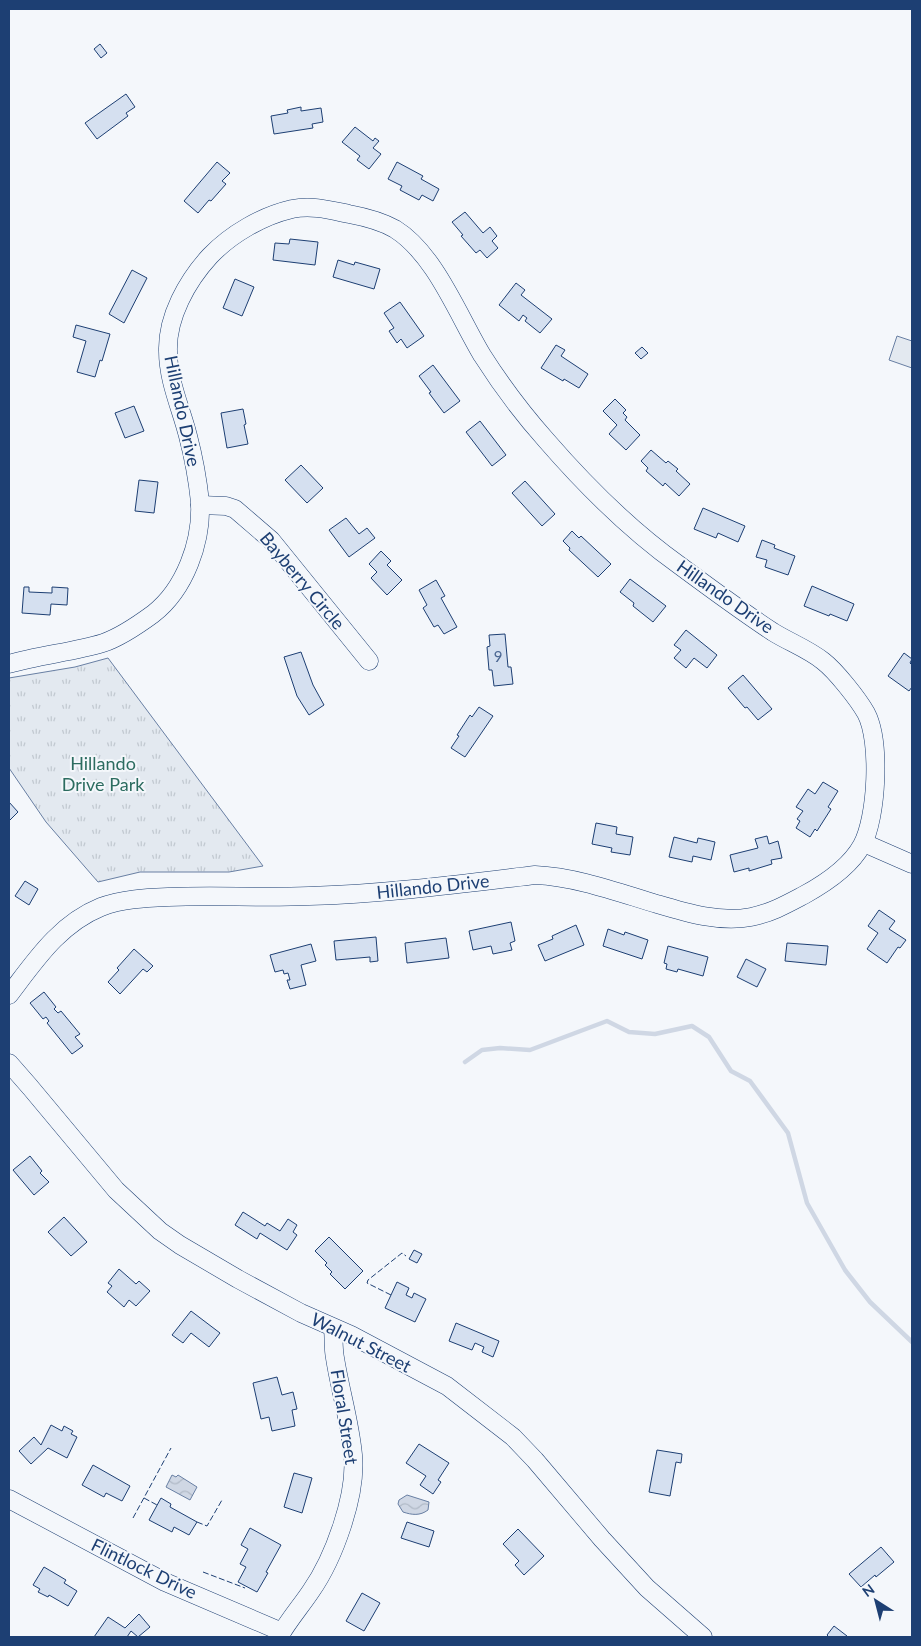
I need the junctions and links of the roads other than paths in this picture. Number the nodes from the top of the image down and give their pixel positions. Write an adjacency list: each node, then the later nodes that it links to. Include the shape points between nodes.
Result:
1 (200, 505): 2 (street, Bayberry Circle, via 236,509 271,540); 3 (street, Hillando Drive, via 191,559 177,587 158,610 133,628 104,642); 4 (street, Hillando Drive, via 189,439 172,382 168,352 176,312 197,270 217,249 244,229 291,209 318,208 363,217 391,227 407,238 433,267 482,355 519,407 547,442 603,499 675,563 773,632 825,662 855,697 871,727 876,766 872,812)
2 (369, 661)
3 (9, 664)
4 (864, 843): 5 (street); 6 (street, Hillando Drive, via 853,858 823,884 778,909 735,919 707,917 576,880 535,875 360,895 133,899 102,907 60,932)
5 (912, 864)
6 (9, 995)
7 (9, 1063): 8 (street, Walnut Street, via 116,1190 160,1231 238,1279)
8 (333, 1328): 10 (street, Floral Street, via 334,1356 353,1455 350,1492 345,1520 323,1569); 11 (street, Walnut Street, via 447,1386 513,1437 647,1588)
9 (9, 1500): 10 (street, Flintlock Drive, via 166,1582)
10 (280, 1634)
11 (704, 1637)

